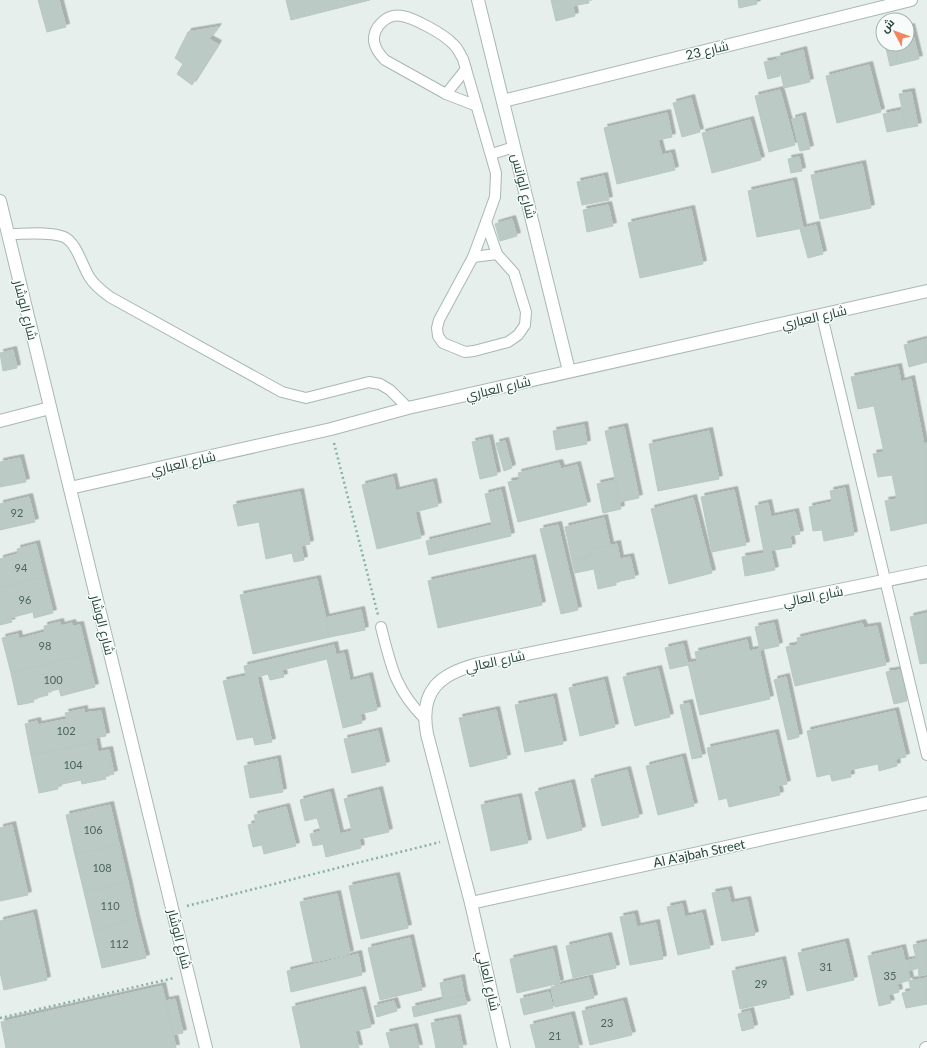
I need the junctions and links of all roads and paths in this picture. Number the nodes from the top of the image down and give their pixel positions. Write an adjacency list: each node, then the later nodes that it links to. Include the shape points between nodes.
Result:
1 (478, 0): 5 (street, شارع الوانس)
2 (911, 0): 5 (street, شارع 23)
3 (466, 69): 4 (lane); 4 (lane, via 459,51 446,38 401,15 390,16 381,22 374,42 384,60); 6 (lane)
4 (446, 94): 6 (lane)
5 (503, 101): 7 (street, شارع الوانس)
6 (477, 106): 8 (lane)
7 (514, 147): 8 (lane); 16 (street, شارع الوانس)
8 (492, 154): 10 (lane, via 497,185)
9 (0, 201): 11 (street, شارع الوشار)
10 (486, 222): 12 (lane); 13 (lane)
11 (8, 234): 17 (street, شارع الوشار); 18 (lane, via 56,234 65,237 72,243 90,279 110,297 282,392 306,398 369,382 380,384 390,390)
12 (497, 254): 13 (lane); 13 (lane, via 514,273 526,312 525,325 518,335 508,342 465,352 443,343 438,336 437,328)
13 (473, 257)
14 (927, 291): 15 (street, شارع العباري)
15 (822, 316): 16 (street, شارع العباري); 23 (lane)
16 (569, 371): 18 (street, شارع العباري)
17 (50, 408): 19 (street); 21 (street, شارع الوشار)
18 (408, 408): 20 (street, شارع العباري)
19 (0, 421)
20 (331, 429): 21 (street, شارع العباري); 24 (path)
21 (70, 488): 30 (street, شارع الوشار)
22 (927, 572): 23 (street, شارع العالي)
23 (885, 582): 25 (street, شارع العالي, via 457,670 443,678 429,695); 26 (lane)
24 (381, 627): 25 (lane, via 395,677 402,692)
25 (424, 718): 28 (street, شارع العالي)
26 (927, 755)
27 (927, 803): 29 (street, Al A’ajbah Street)
28 (454, 839): 29 (street, شارع العالي); 30 (path)
29 (471, 903): 34 (street, شارع العالي)
30 (172, 910): 31 (street, شارع الوشار)
31 (188, 974): 32 (path); 33 (street, شارع الوشار)
32 (0, 1018)
33 (206, 1048)
34 (504, 1048)

